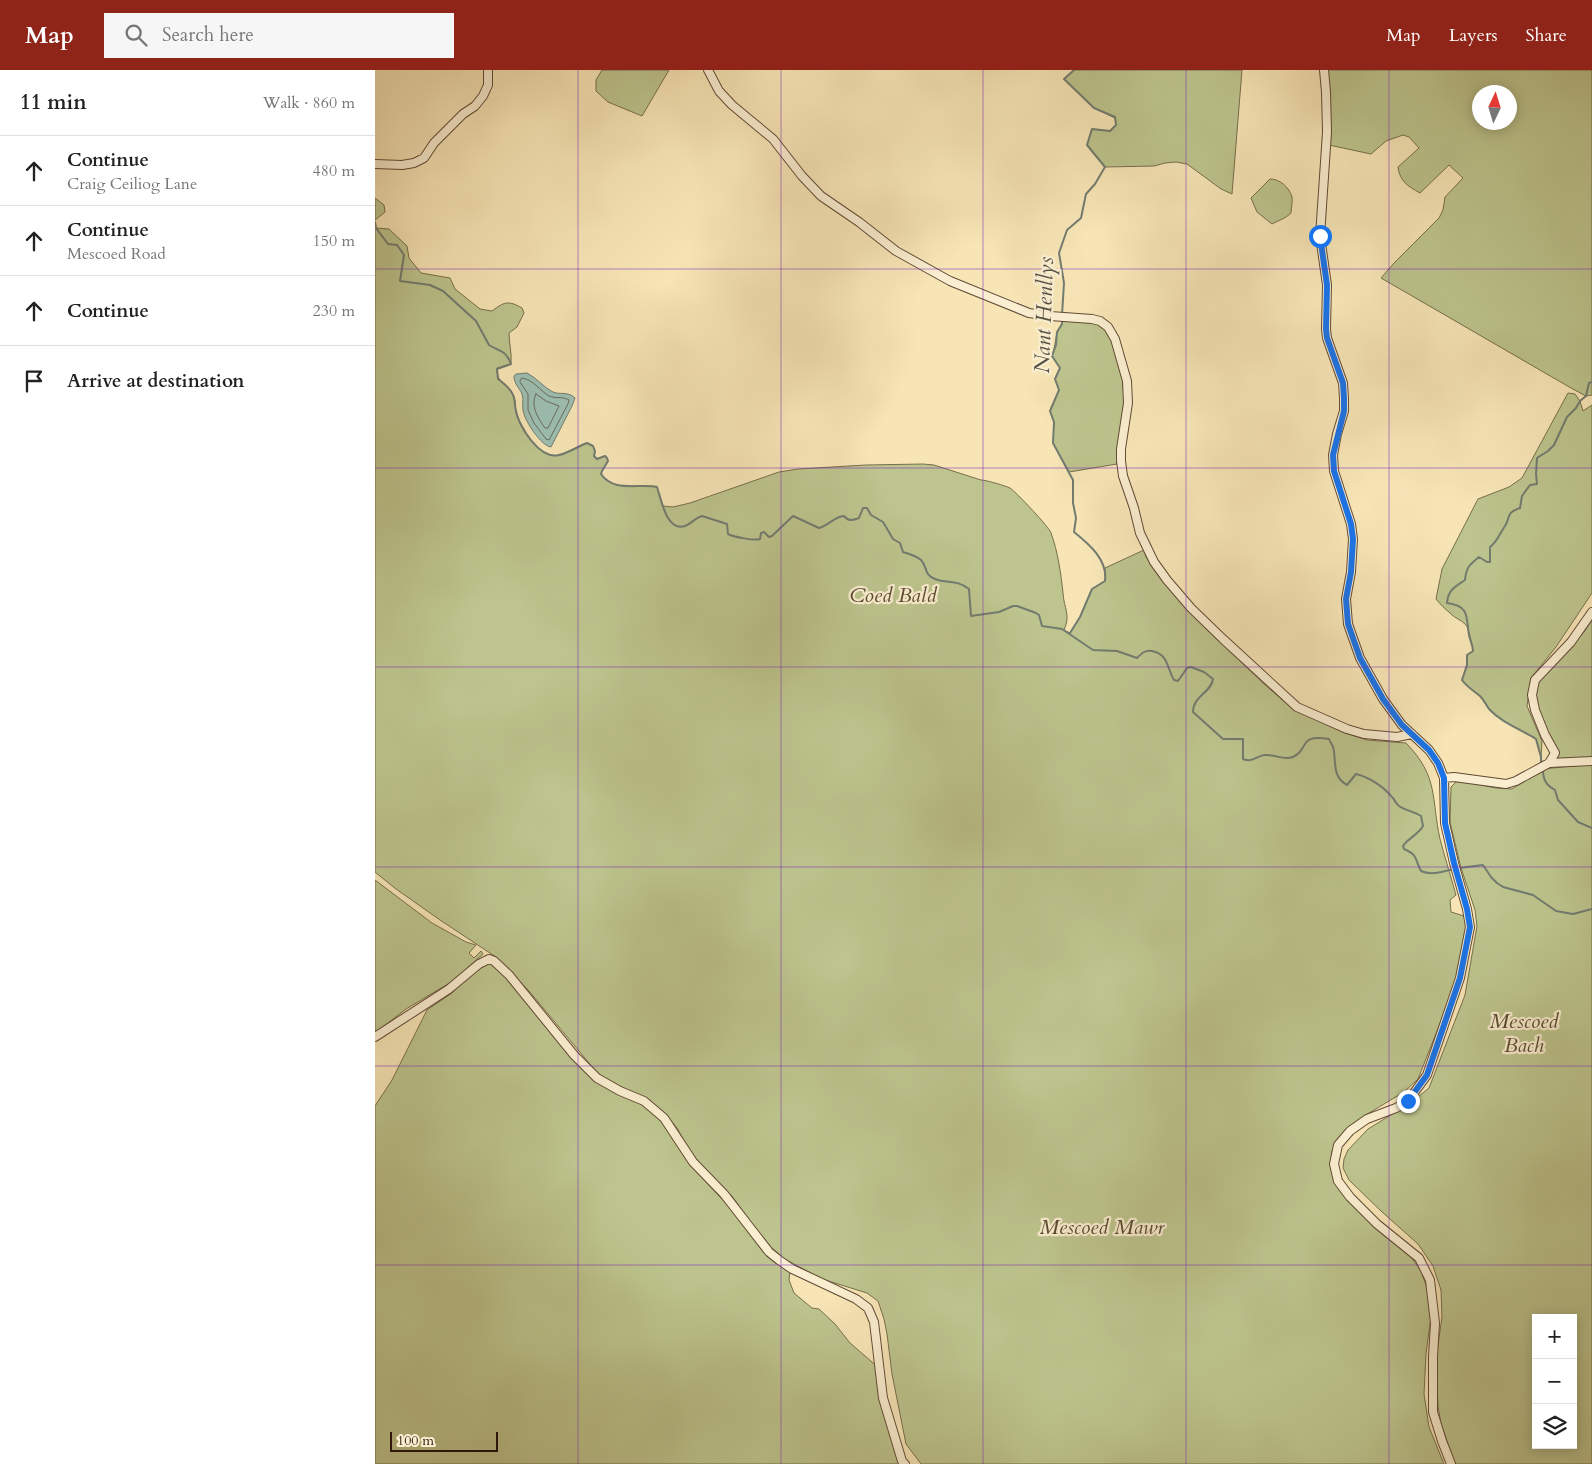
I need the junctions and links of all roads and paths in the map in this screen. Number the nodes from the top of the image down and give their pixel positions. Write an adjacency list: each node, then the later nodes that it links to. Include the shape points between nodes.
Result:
1 (488, 70): 4 (street, via 488,84 483,96 434,142 424,158 402,165)
2 (708, 70): 6 (street, via 719,91 773,139 821,196 896,251 950,280 1029,313 1093,318 1108,327 1115,339 1127,381 1128,403 1121,449 1123,476 1140,533 1167,580 1191,608 1297,707 1364,734 1397,737)
3 (1324, 70): 6 (street, via 1327,132 1320,236 1327,285 1327,338 1343,383 1344,411 1333,455 1334,471 1353,539 1346,608 1351,636 1360,658 1383,699)
4 (375, 164)
5 (1592, 612): 8 (street, via 1571,642 1535,680 1532,695 1535,710 1555,753)
6 (1413, 734): 9 (street, via 1429,750)
7 (1592, 761): 8 (street)
8 (1549, 763): 9 (street, via 1506,784)
9 (1444, 778): 12 (street, via 1445,823 1470,927 1460,978 1427,1075 1408,1101 1367,1119 1350,1131 1338,1145 1334,1164 1338,1181 1351,1197 1377,1224 1419,1258 1430,1280 1435,1324 1433,1412)
10 (375, 1037): 11 (street, via 449,989 479,964 489,959 500,965 597,1078 644,1102 664,1118 693,1162 724,1194 769,1252 792,1268 868,1308 874,1322 883,1398)
11 (905, 1464)
12 (1451, 1464)

